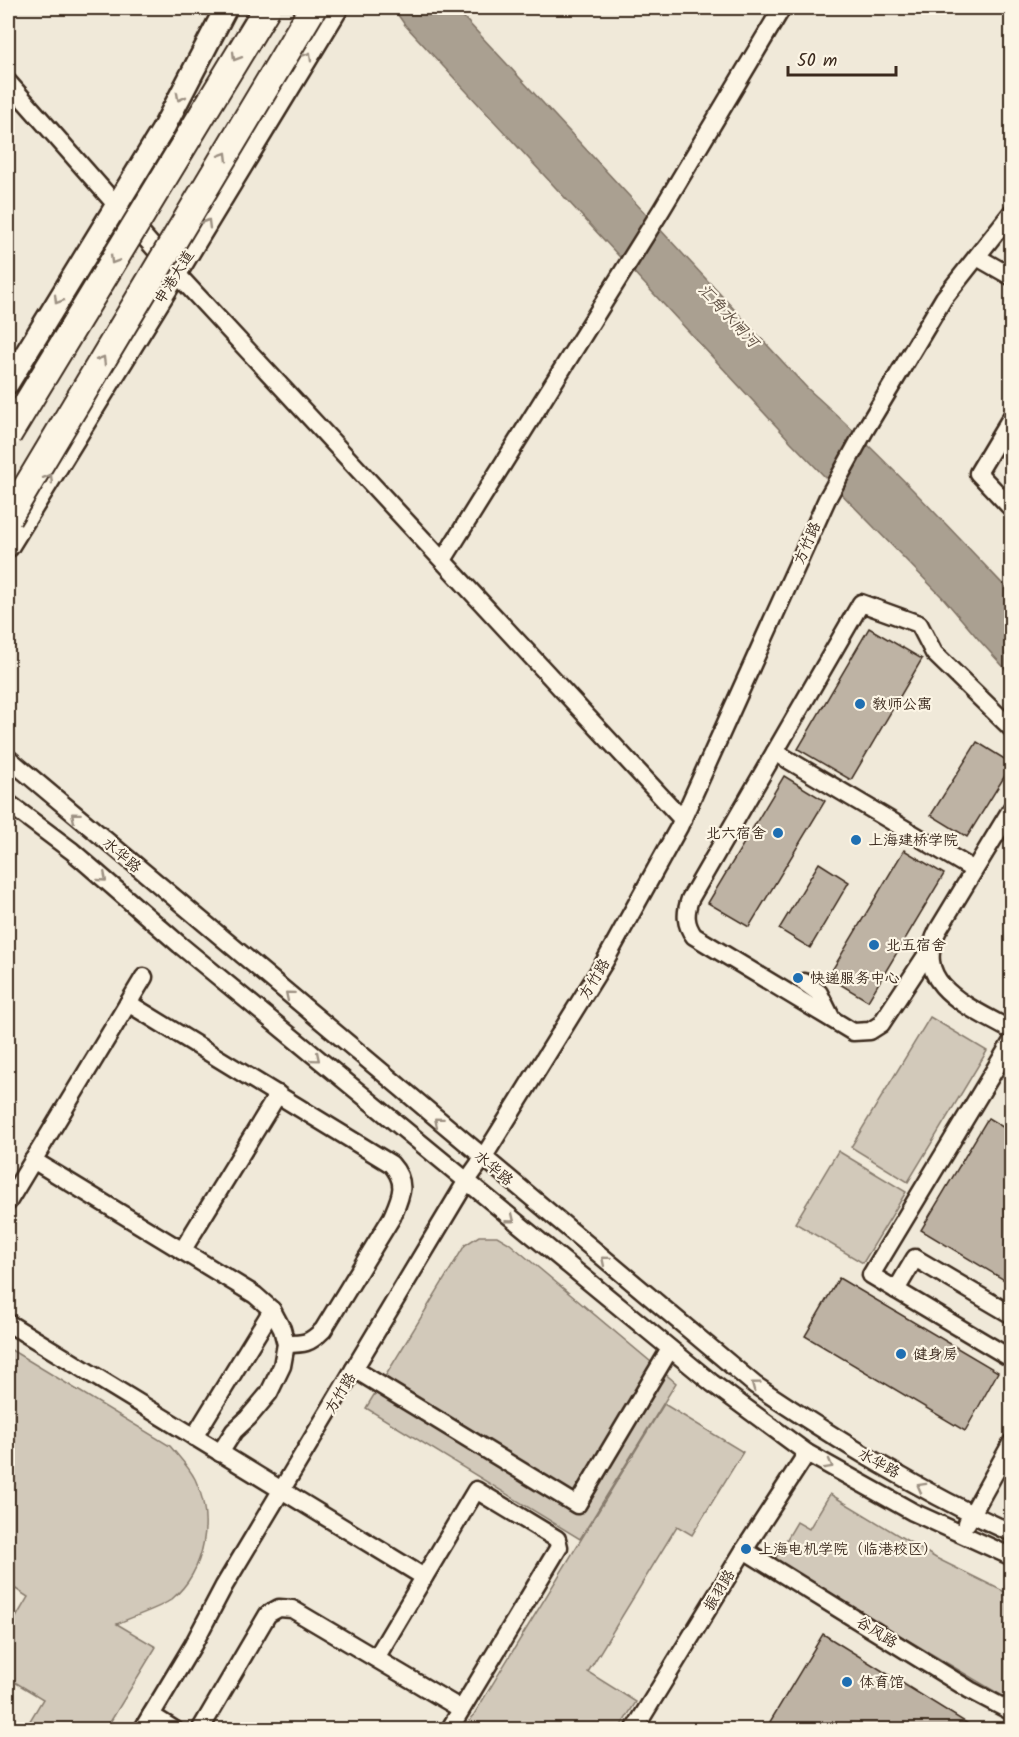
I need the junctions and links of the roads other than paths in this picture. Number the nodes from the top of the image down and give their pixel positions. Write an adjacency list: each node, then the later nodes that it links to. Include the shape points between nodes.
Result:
1 (226, 8): 7 (main road, one-way to 7, via 162,131)
2 (267, 8): 14 (highway, one-way to 14, bridge)
3 (313, 8): 16 (highway, one-way to 3, bridge)
4 (337, 8): 10 (main road, 申港大道, one-way to 4)
5 (782, 8): 18 (street)
6 (8, 82): 7 (street)
7 (116, 205): 10 (street); 12 (main road, one-way to 12)
8 (1011, 212): 9 (street, 方竹路)
9 (977, 257): 11 (street); 24 (street, 方竹路, via 944,298 827,499)
10 (176, 273): 17 (main road, 申港大道, one-way to 10); 18 (street)
11 (1011, 277)
12 (8, 383)
13 (1011, 416): 15 (street, via 978,473)
14 (8, 435)
15 (1011, 509)
16 (8, 518)
17 (8, 546)
18 (443, 560): 24 (street)
19 (1011, 729): 20 (street, via 934,653 919,624 861,603)
20 (775, 752): 25 (street); 30 (street, via 690,899 686,922 694,936)
21 (8, 758): 34 (street, 水华路, one-way to 21)
22 (8, 803): 36 (street, 水华路, one-way to 36, via 72,851)
23 (1011, 808): 25 (street)
24 (682, 820): 34 (street, 方竹路, via 605,961)
25 (974, 870): 26 (street)
26 (931, 948): 30 (street, via 881,1024 870,1031 854,1032); 31 (street, via 933,972 943,988)
27 (144, 977): 29 (street)
28 (804, 982): 30 (street, via 819,993)
29 (128, 1003): 33 (street); 35 (street)
30 (832, 1018)
31 (1011, 1031)
32 (1011, 1041): 39 (street, via 871,1275)
33 (278, 1094): 38 (street); 43 (street, via 391,1164 402,1184 392,1217 322,1330 312,1341)
34 (483, 1158): 36 (street, 方竹路); 52 (street, 水华路, one-way to 34, via 831,1436 755,1385)
35 (33, 1160): 37 (street); 38 (street)
36 (466, 1182): 44 (street, 水华路, one-way to 44); 46 (street, 方竹路)
37 (8, 1202)
38 (182, 1251): 40 (street, via 255,1295)
39 (896, 1290): 41 (street, via 915,1258); 45 (street)
40 (272, 1310): 43 (street); 47 (street)
41 (1011, 1316)
42 (8, 1323): 47 (street)
43 (286, 1344): 49 (street, via 282,1366 269,1393 234,1431)
44 (670, 1349): 46 (street, via 577,1505); 50 (street, 水华路)
45 (1011, 1359)
46 (354, 1369): 51 (street, 方竹路)
47 (195, 1437): 49 (street)
48 (1011, 1442): 52 (street)
49 (220, 1453): 51 (street)
50 (807, 1453): 54 (street, 水华路, one-way to 54); 55 (street, 振羽路)
51 (282, 1490): 57 (street); 61 (street, 方竹路)
52 (972, 1515): 53 (street, 水华路); 54 (street)
53 (1011, 1533)
54 (959, 1534): 56 (street, 水华路)
55 (744, 1550): 60 (street, 谷风路); 65 (street, 振羽路)
56 (1011, 1557)
57 (424, 1577): 58 (street); 59 (street, via 476,1490 557,1539 559,1547)
58 (376, 1658): 59 (street); 63 (street, via 292,1609 279,1608 268,1614)
59 (461, 1709): 64 (street)
60 (1011, 1712)
61 (146, 1722): 62 (street)
62 (175, 1730)
63 (200, 1730)
64 (449, 1730)
65 (634, 1730)

